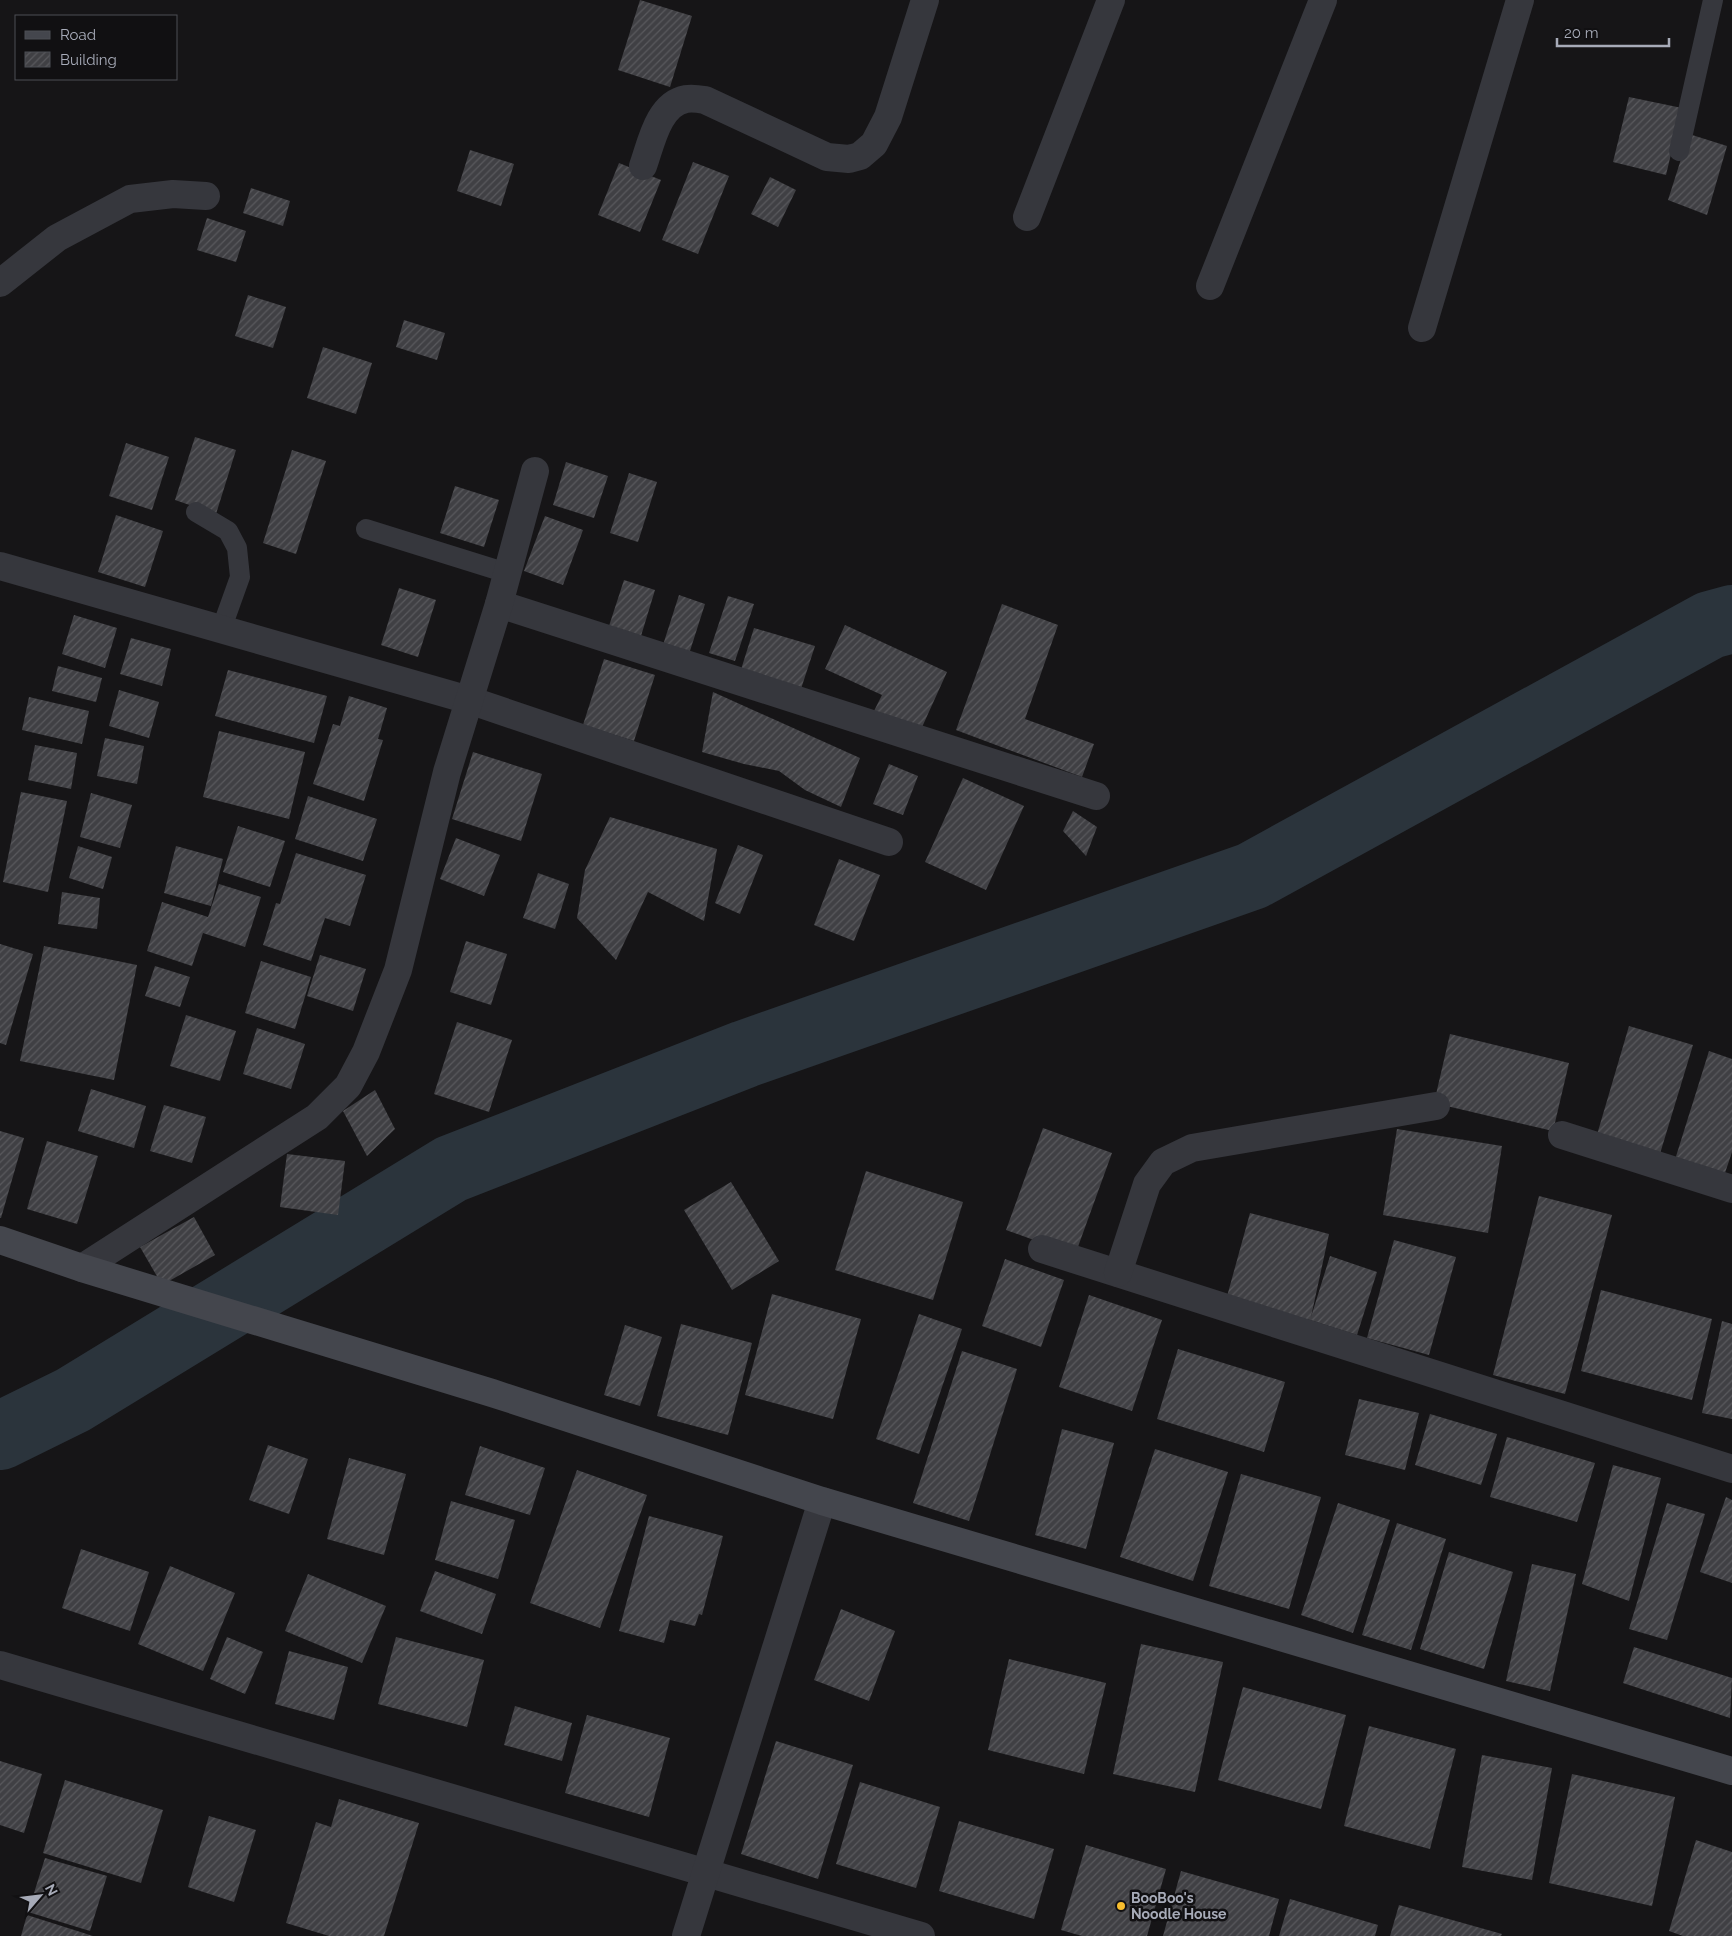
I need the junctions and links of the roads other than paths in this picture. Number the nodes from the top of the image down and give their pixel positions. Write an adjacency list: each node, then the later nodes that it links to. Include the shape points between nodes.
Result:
1 (925, 0): 7 (street, via 888,117 874,144 860,156 849,159 827,157 706,100 685,99 673,104 662,117)
2 (1111, 0): 9 (street)
3 (1323, 0): 11 (street)
4 (1520, 0): 12 (street)
5 (1713, 0): 6 (lane)
6 (1679, 151)
7 (643, 166)
8 (206, 196): 10 (street, via 173,194 130,199 57,238)
9 (1027, 217)
10 (0, 283)
11 (1210, 286)
12 (1422, 328)
13 (535, 471): 17 (street)
14 (196, 512): 19 (lane, via 228,531 237,548 240,577)
15 (366, 529): 17 (lane)
16 (0, 566): 19 (street)
17 (507, 573): 18 (street)
18 (499, 604): 20 (street); 21 (street)
19 (221, 630): 20 (street)
20 (469, 700): 22 (street); 28 (street, via 447,772 398,970 366,1052 348,1086 317,1117)
21 (1096, 796)
22 (889, 842)
23 (1436, 1106): 29 (street, via 1192,1148 1163,1162 1147,1184)
24 (1562, 1135): 25 (street)
25 (1732, 1189)
26 (0, 1240): 28 (street)
27 (1042, 1249): 29 (street)
28 (82, 1268): 31 (street, via 492,1393)
29 (1118, 1273): 30 (street)
30 (1732, 1469)
31 (822, 1501): 33 (street); 34 (street)
32 (0, 1665): 34 (street)
33 (1732, 1771)
34 (706, 1874): 35 (street); 36 (street)
35 (686, 1936)
36 (922, 1936)

